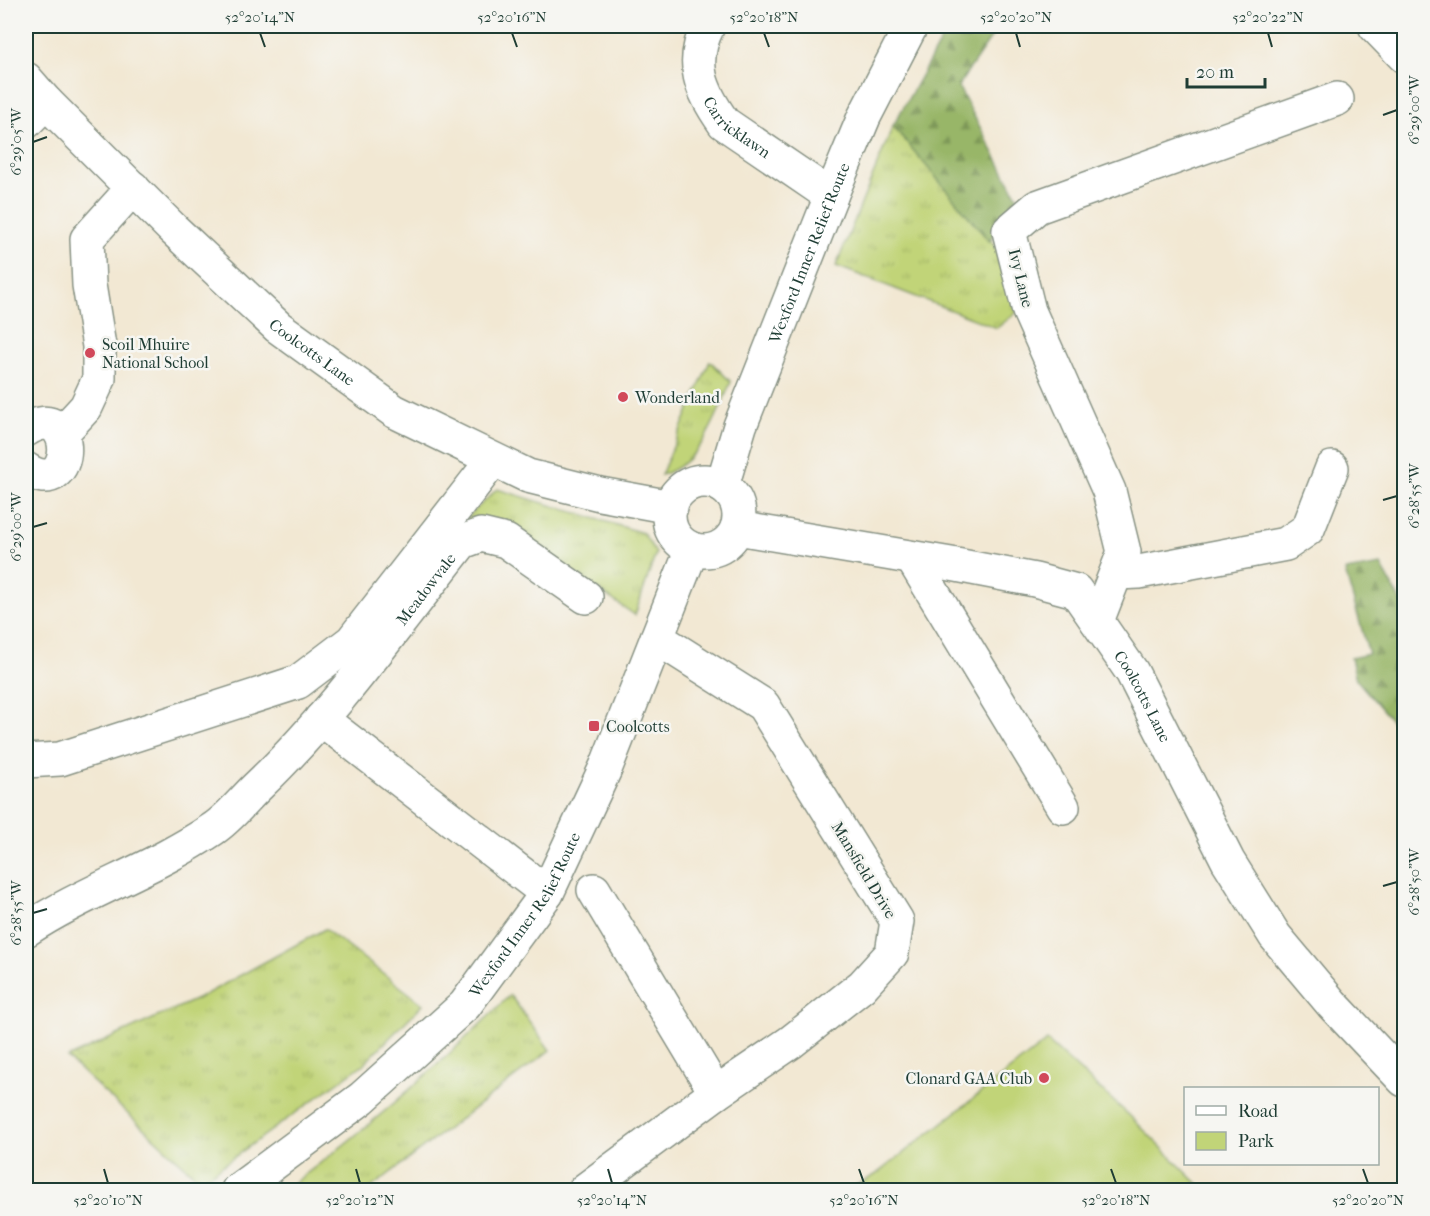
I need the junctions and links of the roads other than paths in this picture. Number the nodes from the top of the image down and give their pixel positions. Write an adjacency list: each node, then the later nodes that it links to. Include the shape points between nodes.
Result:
1 (708, 26): 8 (street, Carricklawn, via 698,68 706,98 724,123)
2 (910, 26): 8 (street, Wexford Inner Relief Route, via 864,117)
3 (1381, 28): 4 (street)
4 (1404, 56)
5 (1337, 99): 19 (street, Ivy Lane, via 1037,207 1009,231 1029,311 1109,491 1124,552)
6 (32, 101): 7 (street, Coolcotts Lane)
7 (133, 188): 10 (street, via 87,238 99,379 86,407); 11 (street, Coolcotts Lane, via 238,290 316,356 394,411)
8 (831, 196): 14 (street, Wexford Inner Relief Route, via 740,426)
9 (26, 430): 10 (street, via 48,425)
10 (61, 434): 13 (street, via 67,450 61,465 48,474)
11 (493, 460): 15 (street, Coolcotts Lane, via 528,476); 24 (street, via 352,640 298,682 60,759)
12 (1332, 468): 19 (street, via 1308,529 1286,544)
13 (26, 469)
14 (722, 486): 15 (street, via 702,481 691,484 682,489); 16 (street, via 737,504)
15 (671, 507): 17 (street, via 672,527)
16 (737, 528): 17 (street, via 723,545 702,551); 18 (street, Coolcotts Lane)
17 (692, 549): 22 (street, Wexford Inner Relief Route)
18 (912, 558): 21 (street, Coolcotts Lane, via 1076,591); 25 (street)
19 (1117, 573): 21 (street, Ivy Lane)
20 (586, 597): 23 (street, Meadowvale, via 506,541 481,535 462,542)
21 (1097, 621): 29 (street, Coolcotts Lane, via 1132,672 1228,861 1275,936)
22 (657, 638): 27 (street, Wexford Inner Relief Route, via 606,767); 30 (street, Mansfield Drive, via 763,705 897,921 892,952 862,986 792,1042)
23 (321, 720): 27 (street); 28 (street, Meadowvale, via 215,828)
24 (26, 760)
25 (1063, 807)
26 (594, 890): 30 (street)
27 (547, 893): 31 (street, Wexford Inner Relief Route, via 465,1005 362,1098)
28 (26, 930)
29 (1404, 1080)
30 (716, 1093): 32 (street, Mansfield Drive)
31 (238, 1191)
32 (585, 1191)

